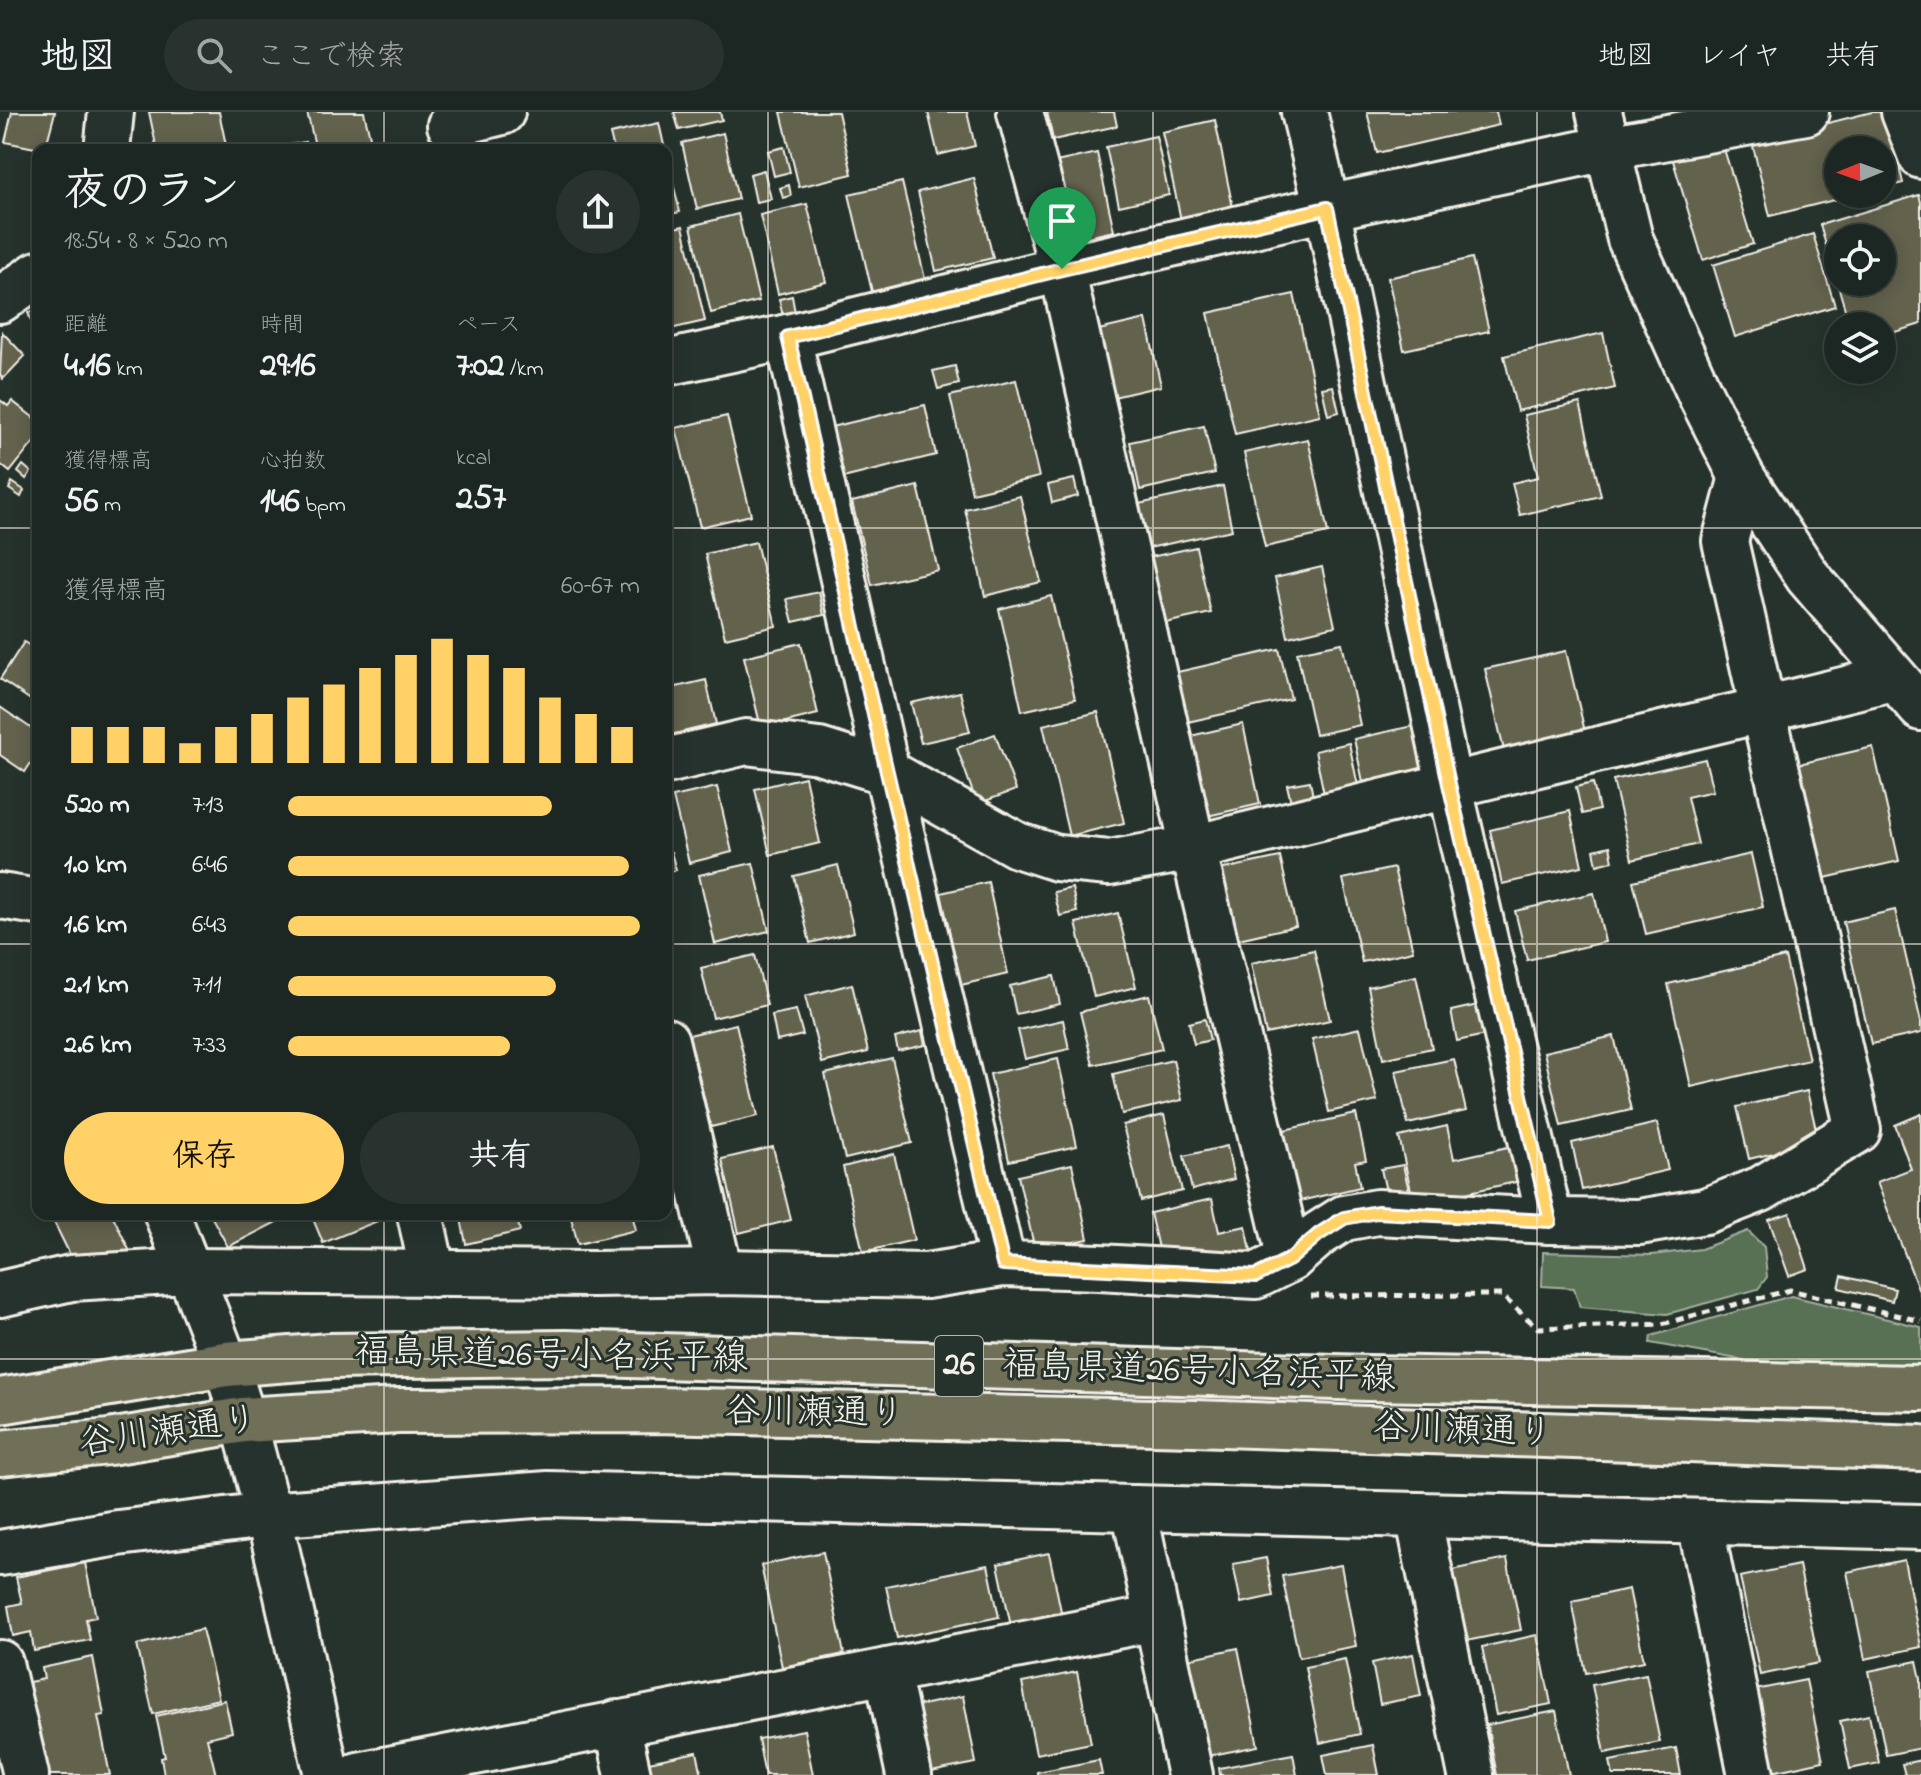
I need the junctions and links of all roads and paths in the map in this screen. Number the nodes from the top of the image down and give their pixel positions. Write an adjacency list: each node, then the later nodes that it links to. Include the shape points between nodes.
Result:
1 (111, 112): 9 (street)
2 (502, 112): 7 (street)
3 (1020, 112): 12 (street)
4 (1304, 112): 11 (street)
5 (1806, 112): 8 (street)
6 (1904, 112): 10 (street)
7 (451, 129)
8 (1603, 130): 11 (street); 17 (street, via 1630,239)
9 (108, 144)
10 (1921, 156)
11 (1327, 208): 12 (street); 22 (street)
12 (1062, 269): 15 (street); 23 (street)
13 (32, 278): 14 (street)
14 (0, 300)
15 (788, 337): 16 (street); 21 (street)
16 (672, 362)
17 (1742, 477): 18 (street, via 1808,577); 19 (street, via 1725,541)
18 (1907, 693): 19 (street)
19 (1764, 708): 22 (street); 29 (street, via 1858,1130 1761,1189 1705,1211 1639,1222)
20 (672, 760): 21 (street, via 746,742 819,751)
21 (887, 772): 23 (street, via 1017,845 1057,858 1109,863); 31 (street)
22 (1449, 784): 23 (street); 29 (street)
23 (1193, 848): 30 (street)
24 (0, 896): 25 (street)
25 (32, 901)
26 (672, 1067): 33 (street)
27 (169, 1220): 32 (street)
28 (421, 1220): 34 (street)
29 (1550, 1221): 30 (street, via 1377,1212 1344,1218)
30 (1290, 1259): 31 (street, via 1256,1276)
31 (1003, 1264): 33 (street, via 926,1276)
32 (188, 1271): 34 (street); 35 (street, via 71,1278); 36 (street)
33 (720, 1272): 34 (street)
34 (433, 1274)
35 (0, 1294)
36 (226, 1364): 37 (main road, 福島県道26号小名浜平線 / 26, via 329,1356 566,1353 1368,1378); 38 (main road, 福島県道26号小名浜平線 / 26); 39 (street)
37 (1921, 1388)
38 (0, 1401)
39 (243, 1420): 40 (main road, 谷川瀬通り / 26, via 398,1411 657,1410); 41 (main road, 谷川瀬通り / 26); 43 (street)
40 (1921, 1448)
41 (0, 1453)
42 (1134, 1508): 43 (street, via 548,1494); 44 (street); 48 (street)
43 (266, 1515): 47 (street); 53 (street)
44 (1418, 1515): 45 (street); 58 (street)
45 (1700, 1522): 46 (street); 59 (street)
46 (1921, 1527)
47 (0, 1553)
48 (1157, 1618): 50 (street); 57 (street)
49 (0, 1663): 52 (street)
50 (887, 1671): 51 (street); 56 (street)
51 (617, 1723): 54 (street); 55 (street)
52 (26, 1775)
53 (327, 1775)
54 (358, 1775)
55 (628, 1775)
56 (909, 1775)
57 (1190, 1775)
58 (1471, 1775)
59 (1751, 1775)

